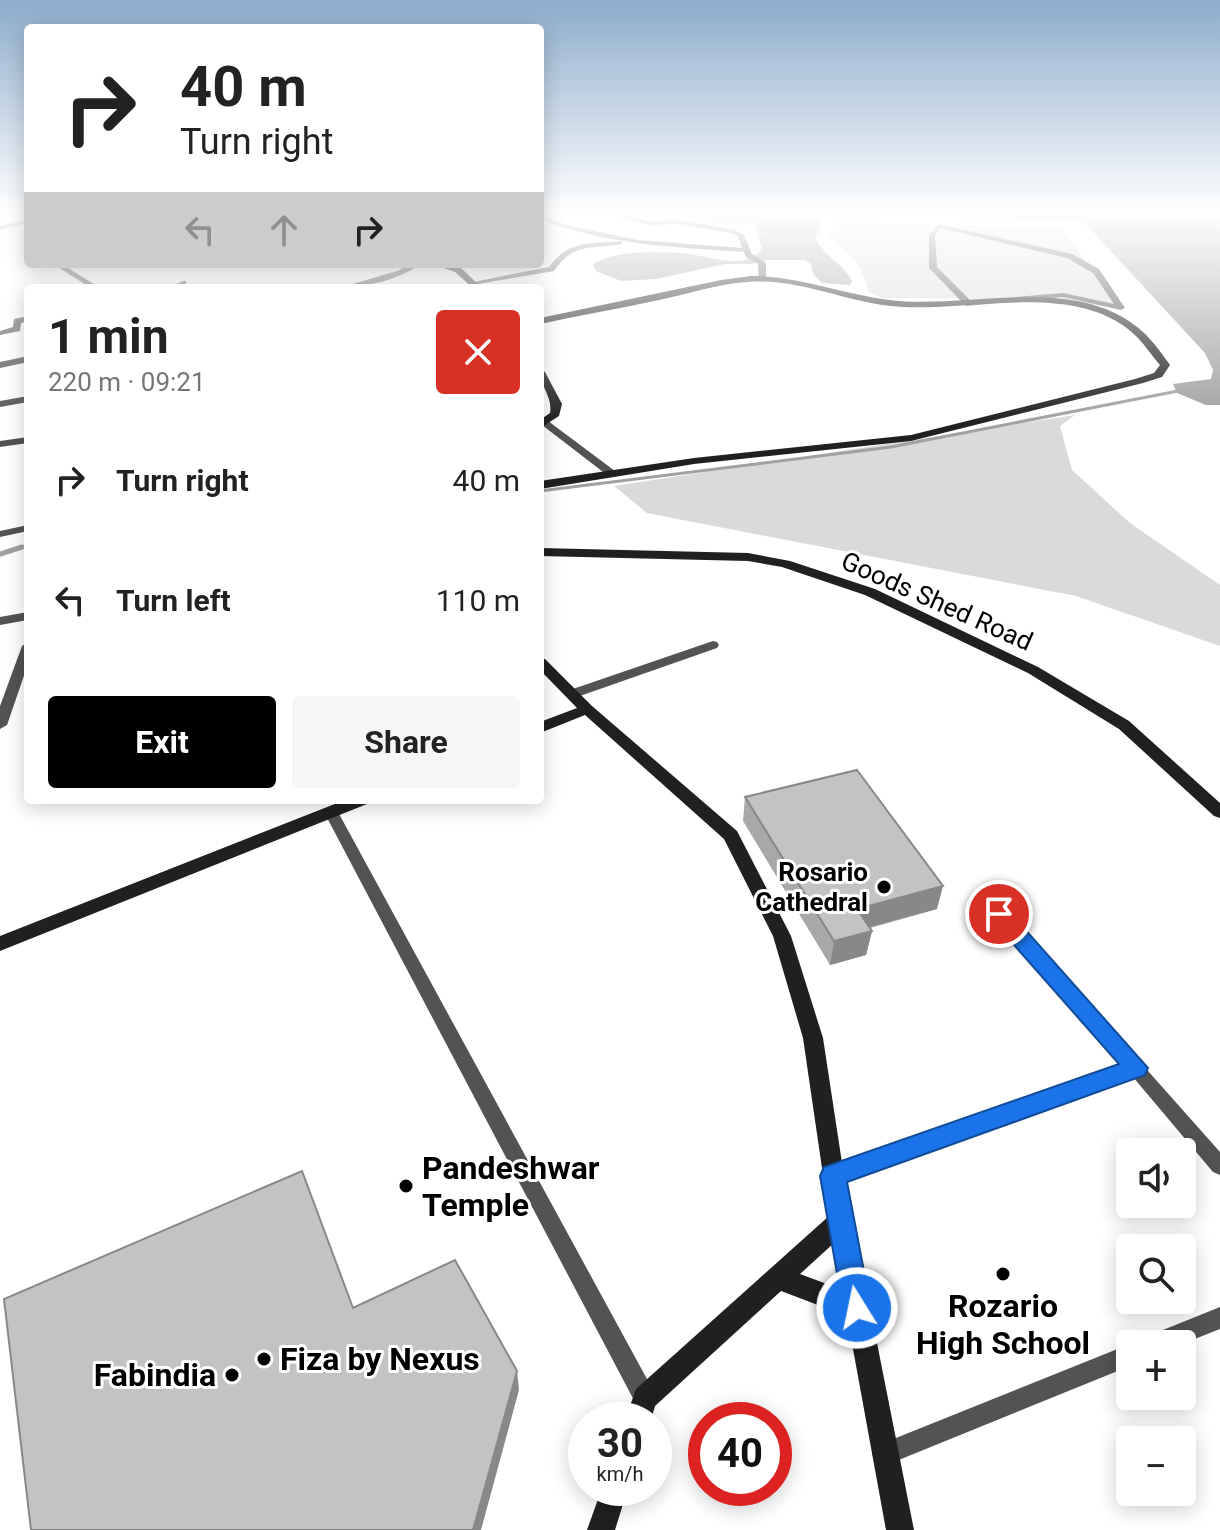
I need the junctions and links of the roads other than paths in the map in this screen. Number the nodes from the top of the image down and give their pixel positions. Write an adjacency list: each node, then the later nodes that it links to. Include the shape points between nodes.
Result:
1 (744, 281): 9 (street)
2 (775, 281): 7 (street, via 894,304)
3 (946, 281): 7 (street)
4 (1103, 281): 5 (street, via 1121,308)
5 (1063, 295): 6 (street); 7 (street)
6 (1051, 299): 7 (street); 20 (street, via 1103,310 1144,340 1165,365 1158,375 1139,381 911,438)
7 (969, 304)
8 (24, 320): 10 (street, via 17,321 17,329)
9 (544, 320)
10 (0, 333)
11 (24, 360): 12 (street)
12 (0, 365)
13 (544, 380): 16 (street, via 557,404)
14 (24, 400): 15 (street)
15 (0, 404)
16 (544, 423)
17 (544, 425): 20 (street)
18 (24, 441): 19 (street)
19 (0, 444)
20 (611, 473): 21 (street)
21 (544, 484)
22 (24, 529): 23 (street)
23 (0, 534)
24 (544, 552): 36 (street, Goods Shed Road, via 748,557 870,592 1033,670 1124,725)
25 (24, 617): 26 (street)
26 (0, 621)
27 (713, 645): 30 (street)
28 (24, 657): 32 (street)
29 (544, 666): 30 (street)
30 (572, 694): 31 (street)
31 (587, 709): 33 (street); 41 (street, via 731,835 782,936 813,1038)
32 (0, 725)
33 (544, 726)
34 (351, 804): 35 (street)
35 (331, 812): 38 (street); 48 (street)
36 (1220, 812)
37 (999, 914): 39 (street)
38 (0, 944)
39 (1136, 1068): 40 (street); 41 (street)
40 (1220, 1166)
41 (833, 1176): 42 (street)
42 (841, 1221): 43 (street); 44 (street)
43 (779, 1278): 44 (street); 49 (street)
44 (857, 1308): 50 (street)
45 (1220, 1318): 46 (street)
46 (1190, 1330)
47 (1116, 1361): 50 (street)
48 (637, 1402)
49 (648, 1402)
50 (884, 1454): 53 (street)
51 (609, 1506): 52 (street)
52 (601, 1530)
53 (900, 1530)

